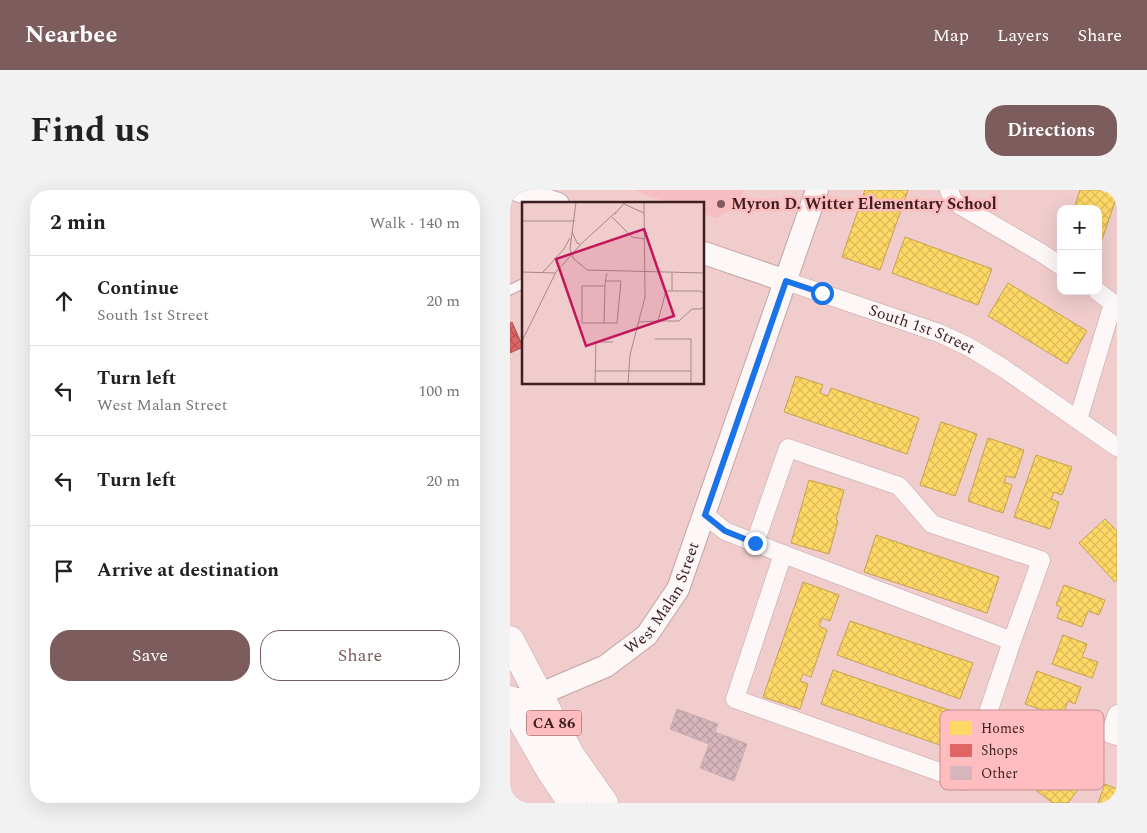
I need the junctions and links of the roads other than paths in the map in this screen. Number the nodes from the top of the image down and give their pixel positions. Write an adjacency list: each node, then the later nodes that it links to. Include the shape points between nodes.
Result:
1 (517, 190): 4 (street)
2 (817, 190): 7 (street, West Malan Street)
3 (949, 190): 6 (street, via 954,202)
4 (552, 202)
5 (705, 253): 7 (street, South 1st Street)
6 (1057, 263)
7 (786, 281): 12 (street, South 1st Street, via 939,333 969,347); 14 (street, West Malan Street)
8 (522, 284): 9 (lane)
9 (510, 290)
10 (1102, 294): 11 (street)
11 (1115, 300): 12 (street)
12 (1078, 420): 13 (street, South 1st Street)
13 (1117, 447)
14 (705, 515): 15 (street, via 725,531); 19 (street, West Malan Street, via 678,590 647,634 606,666)
15 (755, 543): 16 (street); 18 (street, via 788,448 899,486 932,524 1041,560)
16 (783, 554): 18 (street); 24 (street, via 735,699)
17 (510, 640): 19 (highway, CA 86)
18 (1012, 641): 21 (street)
19 (538, 695): 20 (street, West Malan Street); 26 (highway, CA 86, via 571,756)
20 (510, 700): 25 (highway, CA 86)
21 (989, 710)
22 (1117, 714): 23 (street)
23 (1114, 735)
24 (940, 772)
25 (572, 803)
26 (604, 803)

